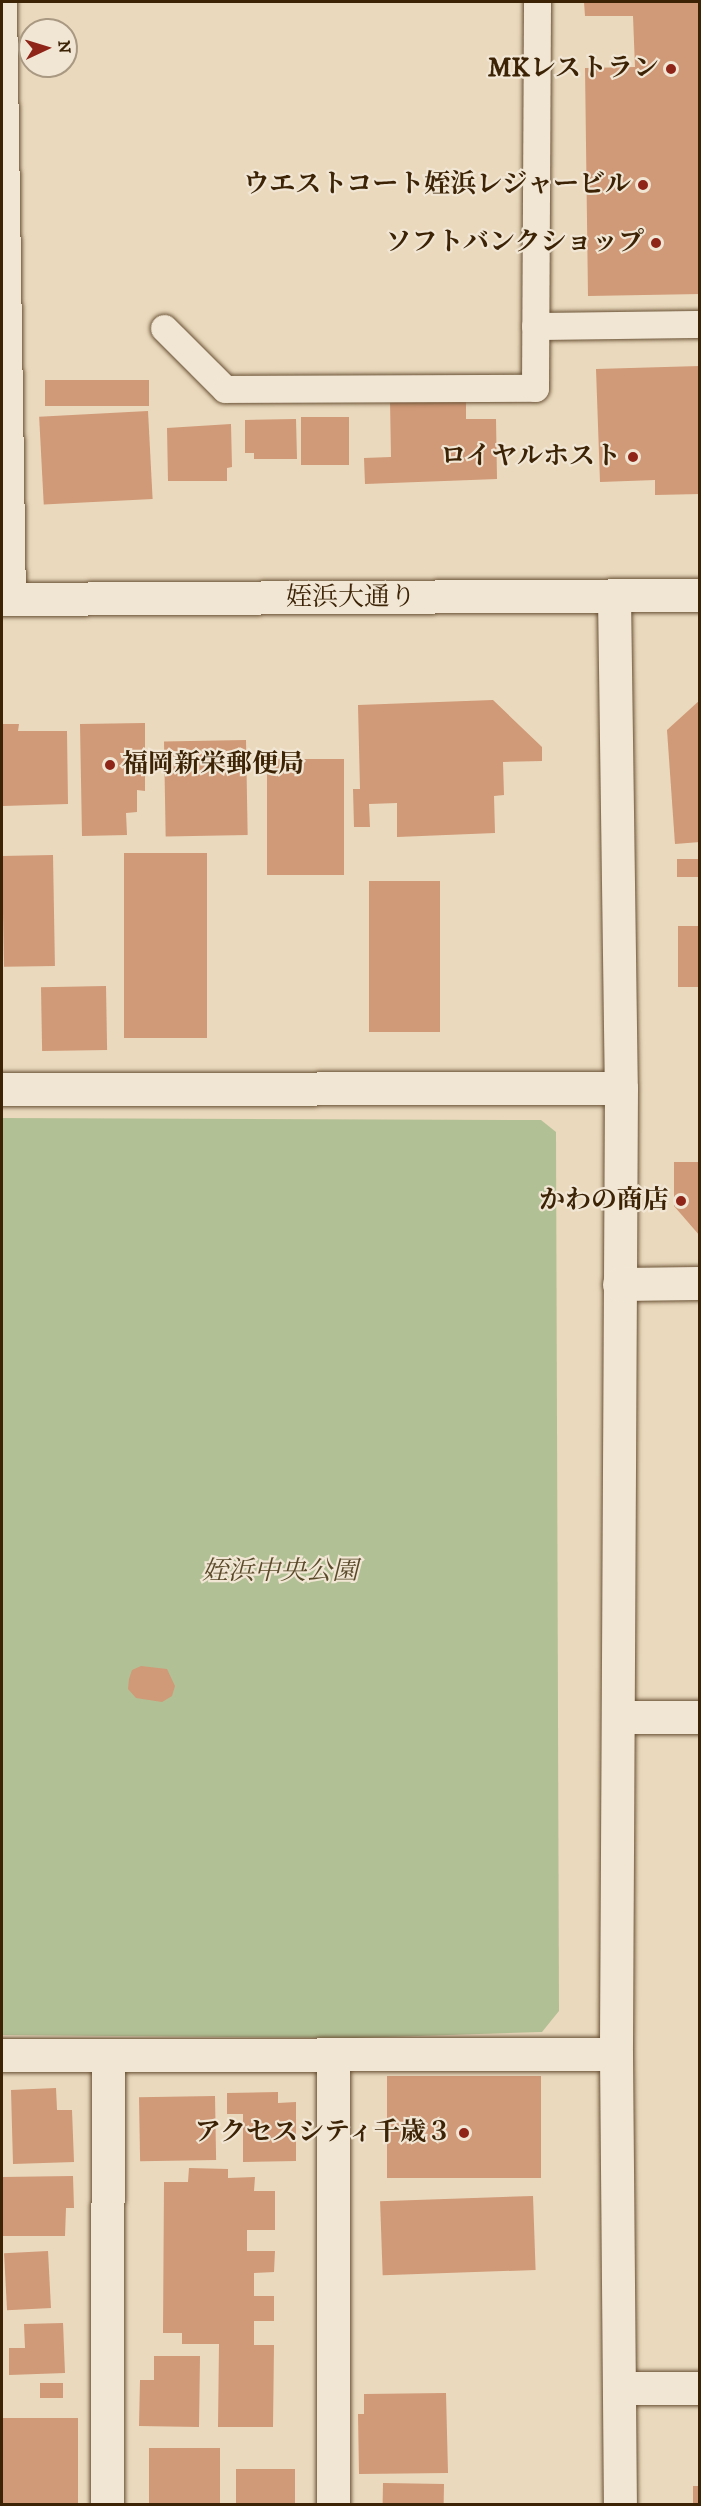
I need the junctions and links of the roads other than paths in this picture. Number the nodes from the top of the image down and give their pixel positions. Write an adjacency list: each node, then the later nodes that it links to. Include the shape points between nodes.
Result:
1 (3, 2): 8 (lane)
2 (537, 2): 4 (lane)
3 (699, 324): 4 (lane)
4 (536, 326): 5 (lane, via 535,388 225,389)
5 (164, 328)
6 (699, 595): 7 (street, 姪浜大通り)
7 (614, 596): 8 (street, 姪浜大通り); 9 (street)
8 (7, 599)
9 (621, 1088): 10 (street); 12 (street)
10 (2, 1089)
11 (699, 1283): 12 (street)
12 (619, 1284): 13 (street)
13 (620, 1717): 14 (street); 16 (street)
14 (699, 1717)
15 (333, 2054): 16 (street); 18 (street); 22 (street)
16 (616, 2054): 19 (street)
17 (2, 2055): 18 (street)
18 (108, 2055): 21 (street)
19 (620, 2388): 20 (street); 23 (street)
20 (699, 2388)
21 (106, 2505)
22 (333, 2505)
23 (620, 2505)

